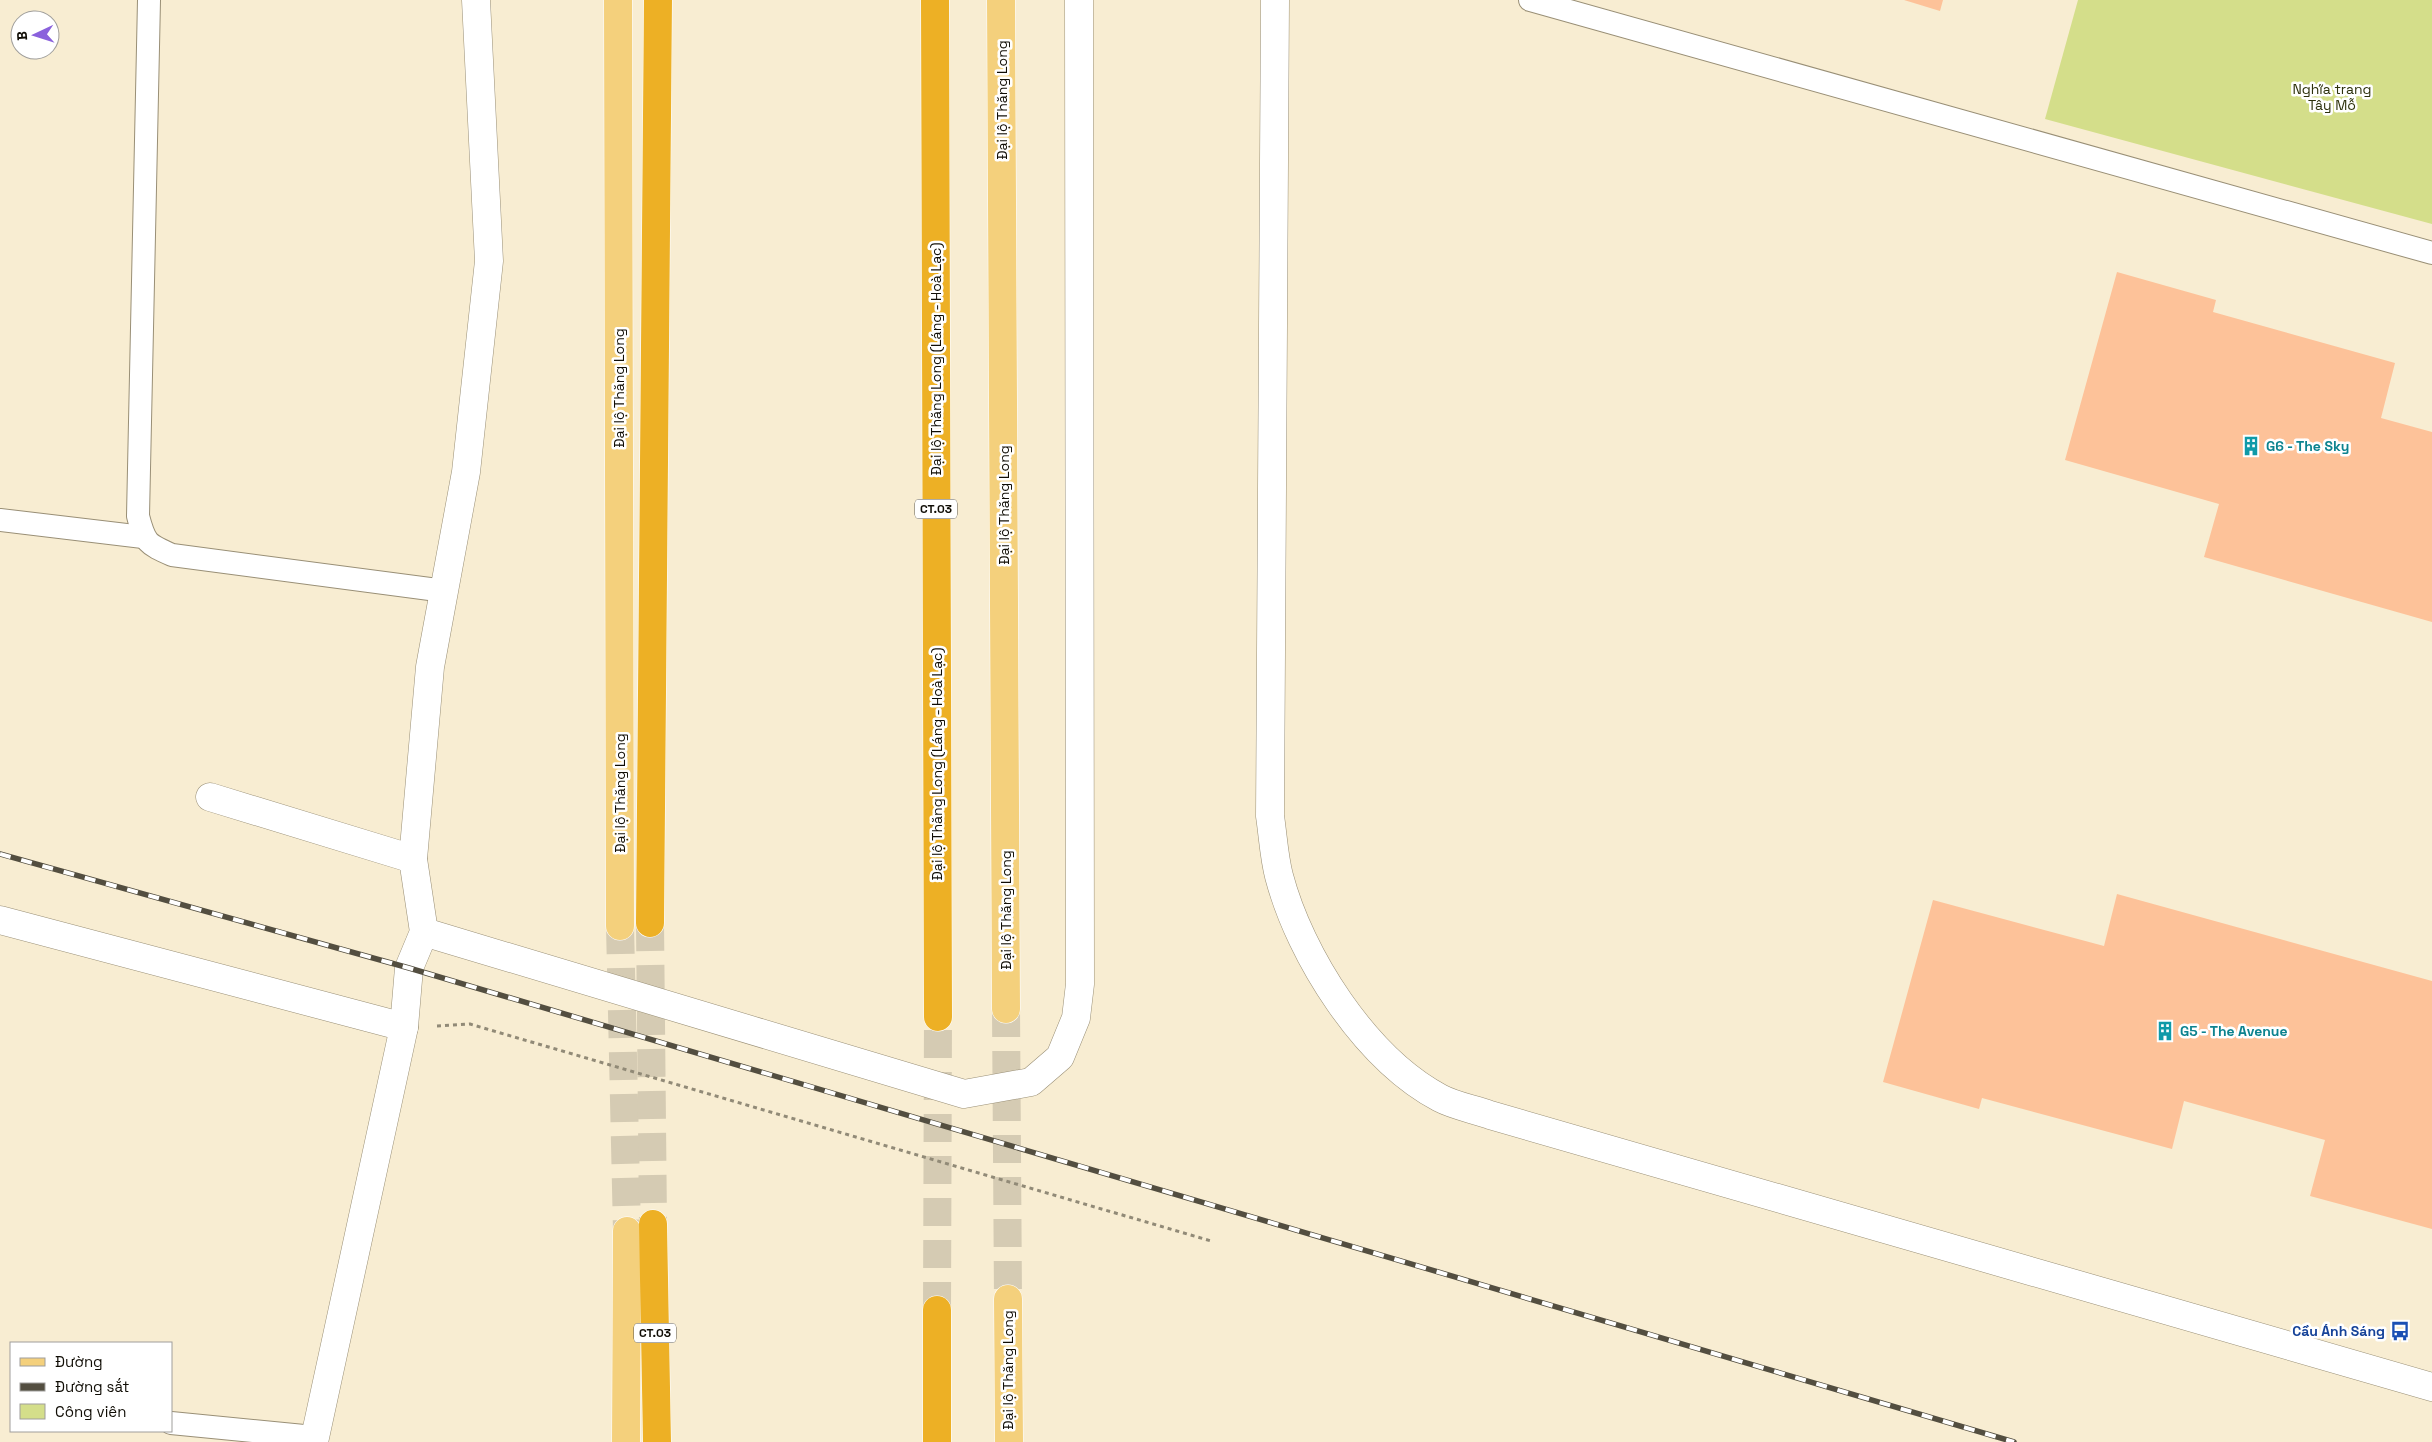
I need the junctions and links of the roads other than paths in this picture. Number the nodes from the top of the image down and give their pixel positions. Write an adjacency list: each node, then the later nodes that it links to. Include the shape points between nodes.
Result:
1 (150, 0): 12 (lane, via 138,516)
2 (476, 0): 13 (street, via 489,261 466,472)
3 (618, 0): 18 (main road, Đại lộ Thăng Long)
4 (658, 0): 17 (highway)
5 (934, 0): 21 (highway, Đại lộ Thăng Long (Láng - Hoà Lạc) / CT.03)
6 (1001, 0): 20 (main road, Đại lộ Thăng Long)
7 (1079, 0): 19 (street, via 1080,984 1076,1018 1060,1058 1031,1082 964,1094)
8 (1275, 0): 27 (street, via 1270,816 1279,876 1298,930 1326,984 1360,1028 1398,1069 1441,1098)
9 (1530, 0): 10 (lane)
10 (2432, 253)
11 (0, 520): 12 (lane)
12 (143, 537): 13 (lane, via 172,555)
13 (444, 590): 15 (street, via 430,667)
14 (210, 797): 15 (street)
15 (413, 859): 19 (street)
16 (0, 920): 22 (street)
17 (650, 923)
18 (620, 926)
19 (424, 932): 22 (street, via 409,968)
20 (1006, 1010)
21 (938, 1017)
22 (404, 1027): 29 (street)
23 (653, 1224): 31 (highway, CT.03)
24 (627, 1231): 30 (main road)
25 (1008, 1299): 33 (main road, Đại lộ Thăng Long)
26 (937, 1310): 32 (highway)
27 (2432, 1387)
28 (172, 1423): 29 (lane)
29 (314, 1440)
30 (626, 1442)
31 (657, 1442)
32 (937, 1442)
33 (1009, 1442)

